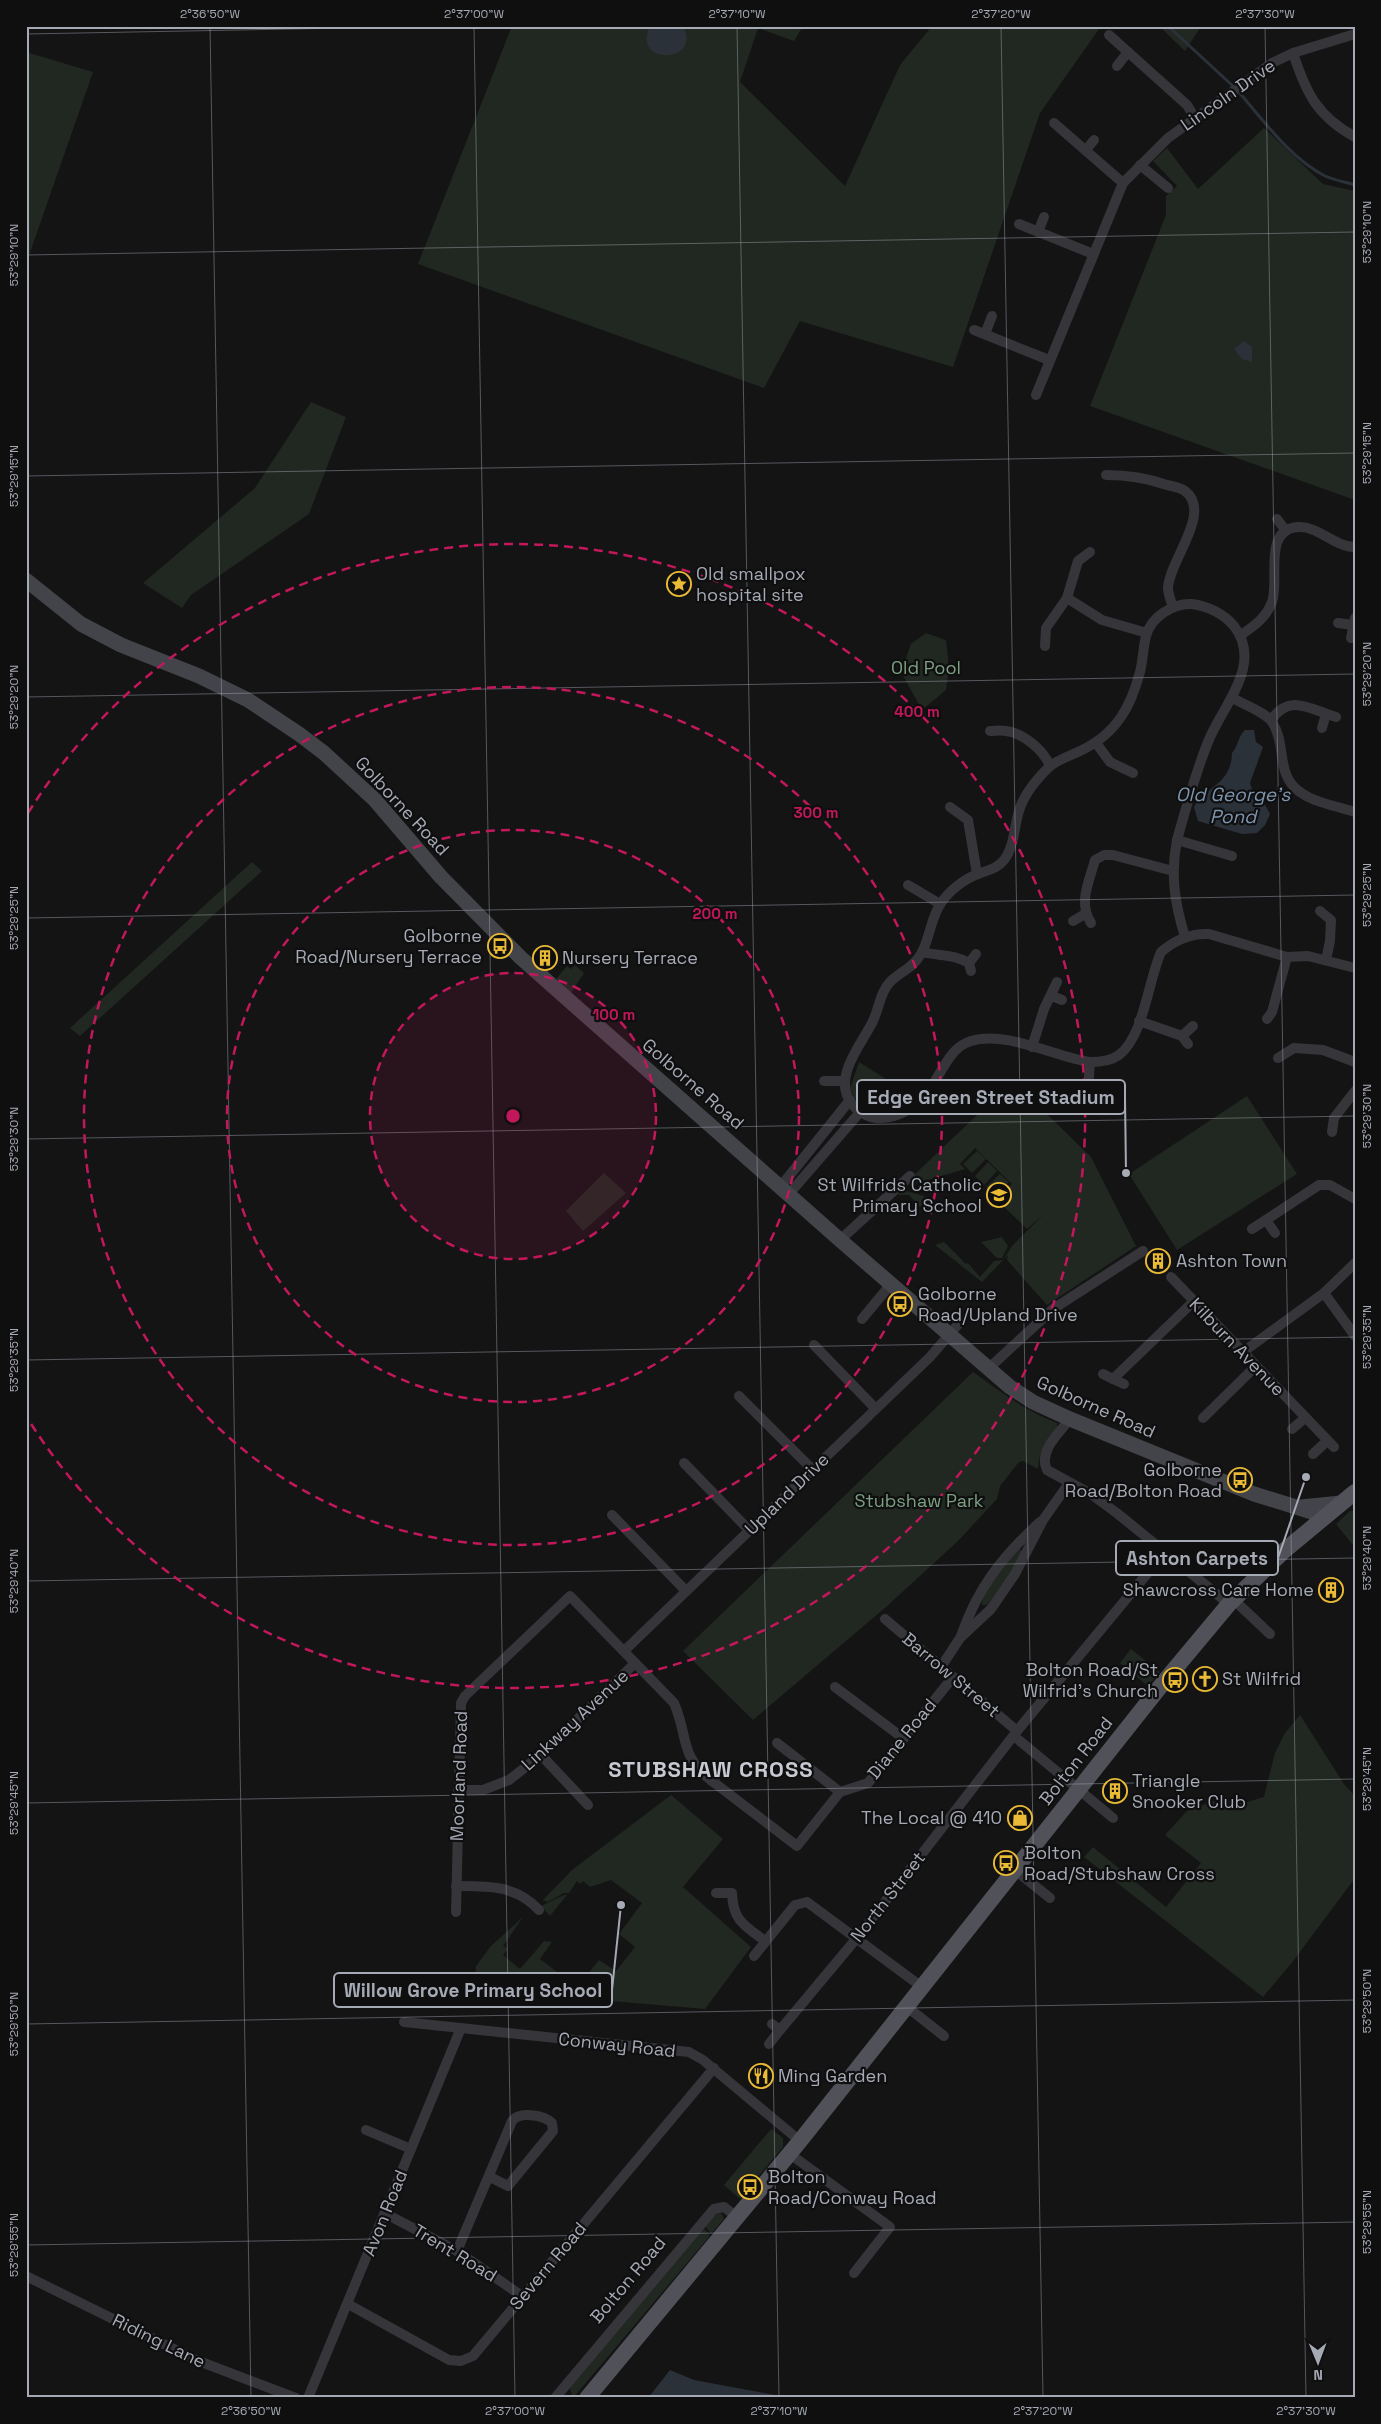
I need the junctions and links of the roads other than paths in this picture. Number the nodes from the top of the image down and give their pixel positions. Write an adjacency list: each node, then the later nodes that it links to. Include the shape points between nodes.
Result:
1 (1355, 34): 4 (street, Lincoln Drive)
2 (1110, 35): 3 (street)
3 (1128, 52): 5 (street); 6 (street, via 1187,105)
4 (1293, 53): 6 (street, Lincoln Drive, via 1272,62); 8 (street, via 1312,101 1335,126)
5 (1117, 66)
6 (1194, 118): 11 (street, Lincoln Drive)
7 (1054, 123): 10 (street)
8 (1355, 137)
9 (1094, 140): 10 (street)
10 (1086, 150): 12 (street)
11 (1140, 165): 12 (street, Lincoln Drive); 13 (street)
12 (1123, 183): 17 (street, Lincoln Drive)
13 (1168, 188)
14 (1044, 217): 16 (street)
15 (1019, 224): 16 (street)
16 (1038, 232): 17 (street)
17 (1093, 254): 21 (street, Lincoln Drive)
18 (992, 316): 20 (street)
19 (974, 330): 20 (street)
20 (985, 334): 21 (street)
21 (1049, 360): 22 (street, Lincoln Drive)
22 (1036, 395)
23 (1106, 475): 30 (street, via 1121,471 1155,481 1185,490 1193,501 1195,515 1191,530 1168,588)
24 (1277, 519): 25 (street)
25 (1286, 531): 26 (street, via 1307,528 1344,547); 34 (street, via 1275,547 1273,601 1259,622)
26 (1355, 548)
27 (1090, 552): 29 (street, via 1078,561)
28 (26, 580): 80 (main road, Golborne Road, via 88,628 248,700 324,753 375,800 441,877 494,932)
29 (1067, 598): 33 (street, via 1102,620); 36 (street, via 1046,628)
30 (1173, 607): 33 (street, via 1157,618); 34 (street, via 1190,604 1208,607 1228,619)
31 (1338, 622): 32 (street)
32 (1354, 622): 35 (street)
33 (1147, 633): 41 (street, via 1141,670 1131,699 1123,715)
34 (1241, 635): 37 (street, via 1245,649 1244,668)
35 (1351, 638)
36 (1045, 646)
37 (1233, 698): 38 (street); 46 (street, via 1208,740)
38 (1271, 720): 39 (street, via 1282,708 1295,704 1331,716); 45 (street, via 1278,732 1281,763 1292,785 1307,796)
39 (1322, 728)
40 (990, 731): 42 (street, via 1006,731 1028,741 1046,755)
41 (1096, 743): 42 (street); 43 (street, via 1110,762)
42 (1050, 766): 49 (street, via 1020,807 1005,859 994,869)
43 (1133, 773)
44 (950, 807): 49 (street, via 968,820)
45 (1351, 810)
46 (1177, 840): 47 (street, via 1216,847); 48 (street)
47 (1232, 856)
48 (1172, 871): 53 (street, via 1104,855 1096,860 1084,902); 56 (street)
49 (977, 874): 51 (street, via 960,884)
50 (908, 885): 51 (street)
51 (940, 904): 57 (street)
52 (1320, 911): 60 (street, via 1331,920)
53 (1085, 914): 54 (street); 55 (street)
54 (1073, 921)
55 (1091, 923)
56 (1185, 937): 59 (street, via 1210,934); 66 (street, via 1161,952)
57 (922, 952): 58 (street, via 958,956 970,967); 73 (street, via 913,965 888,984)
58 (976, 954)
59 (1287, 957): 60 (street, via 1308,956); 65 (street, via 1278,1007)
60 (1326, 960): 61 (street)
61 (1355, 968)
62 (1057, 982): 63 (street)
63 (1052, 996): 64 (street); 68 (street, via 1044,1009)
64 (1062, 1000)
65 (1267, 1019)
66 (1139, 1021): 67 (street, via 1185,1040); 70 (street, via 1128,1047 1118,1056 1102,1062)
67 (1193, 1026)
68 (1032, 1047): 70 (street); 77 (street, via 994,1040 972,1041 955,1052 925,1096 898,1116 882,1119 869,1117)
69 (1278, 1058): 71 (street, via 1294,1048 1323,1050)
70 (1090, 1062): 76 (street, via 1083,1092)
71 (1355, 1062)
72 (822, 1081): 73 (street)
73 (845, 1081): 75 (street)
74 (1355, 1091): 78 (street, via 1331,1116)
75 (850, 1100): 77 (street); 80 (street)
76 (1101, 1108)
77 (861, 1111): 80 (street)
78 (1332, 1132)
79 (910, 1176): 85 (street)
80 (785, 1190): 85 (main road, Golborne Road)
81 (1355, 1199): 82 (street, via 1330,1185 1318,1185)
82 (1266, 1220): 83 (street); 84 (street)
83 (1252, 1228)
84 (1275, 1233)
85 (840, 1240): 89 (main road, Golborne Road)
86 (1143, 1251): 99 (street, via 1053,1309)
87 (1355, 1263): 90 (street)
88 (1170, 1277): 91 (street, Kilburn Avenue)
89 (891, 1284): 92 (street); 94 (main road, Golborne Road)
90 (1324, 1293): 95 (street); 97 (street)
91 (1193, 1302): 97 (street, Kilburn Avenue); 101 (street)
92 (862, 1319)
93 (961, 1321): 94 (street, Upland Drive)
94 (949, 1335): 99 (main road, Golborne Road); 104 (street, Upland Drive)
95 (1355, 1336)
96 (814, 1345): 104 (street)
97 (1243, 1352): 98 (street, Kilburn Avenue)
98 (1256, 1366): 105 (street); 106 (street, Kilburn Avenue)
99 (988, 1369): 107 (main road, Golborne Road, via 1033,1402)
100 (1103, 1374): 101 (street)
101 (1113, 1379): 102 (street)
102 (1124, 1384)
103 (739, 1396): 111 (street)
104 (875, 1408): 111 (street, Upland Drive)
105 (1203, 1418)
106 (1304, 1418): 108 (street); 109 (street, Kilburn Avenue, via 1330,1444)
107 (1070, 1419): 112 (street, via 1044,1458 1047,1470); 114 (main road, Golborne Road, via 1254,1494)
108 (1292, 1429)
109 (1313, 1454)
110 (684, 1463): 118 (street)
111 (812, 1469): 118 (street, Upland Drive)
112 (1069, 1483): 117 (street); 121 (street, via 1098,1499)
113 (1350, 1498): 114 (main road, Golborne Road); 116 (main road, Bolton Road)
114 (1300, 1507): 116 (main road, Golborne Road)
115 (612, 1515): 122 (street)
116 (1321, 1519): 123 (main road, Bolton Road)
117 (1043, 1520): 119 (street); 120 (street)
118 (749, 1530): 122 (street, Upland Drive)
119 (1018, 1543): 120 (street); 124 (street, via 983,1585)
120 (1029, 1550): 125 (street)
121 (1165, 1552): 123 (street); 134 (street, North Street)
122 (686, 1591): 129 (street, Upland Drive)
123 (1231, 1601): 127 (street); 139 (main road, Bolton Road)
124 (973, 1604): 125 (street); 128 (street)
125 (987, 1613): 128 (street)
126 (885, 1619): 131 (street, Barrow Street)
127 (1270, 1634)
128 (960, 1638): 131 (street)
129 (624, 1652): 130 (street); 138 (street, Moorland Road, via 570,1596 460,1703)
130 (635, 1663): 137 (street, Linkway Avenue); 140 (street, via 674,1703 692,1763 797,1846)
131 (941, 1666): 132 (street, Barrow Street)
132 (953, 1677): 134 (street, Barrow Street); 135 (street, Diane Road)
133 (835, 1687): 135 (street)
134 (1016, 1734): 139 (street, Barrow Street); 149 (street, North Street)
135 (903, 1738): 140 (street, Diane Road, via 868,1783)
136 (777, 1743): 140 (street)
137 (541, 1755): 138 (street, Linkway Avenue, via 509,1780 490,1788); 141 (street)
138 (458, 1790): 144 (street, Moorland Road)
139 (1078, 1790): 142 (street, Barrow Street); 143 (main road, Bolton Road)
140 (840, 1792)
141 (588, 1805)
142 (1113, 1818)
143 (1015, 1870): 146 (street); 152 (main road, Bolton Road)
144 (456, 1886): 147 (street, via 506,1888 532,1902); 148 (street, Moorland Road)
145 (716, 1894): 150 (street, via 732,1888 732,1906 738,1920)
146 (1050, 1898)
147 (539, 1910)
148 (456, 1912)
149 (856, 1939): 150 (street, via 807,1902 795,1905); 152 (street); 157 (street, North Street, via 776,2027)
150 (765, 1941): 151 (street)
151 (754, 1956)
152 (922, 1988): 153 (main road, Bolton Road)
153 (907, 2007): 156 (street); 160 (main road, Bolton Road)
154 (404, 2022): 155 (street, Conway Road)
155 (461, 2028): 158 (street, Conway Road, via 689,2052); 161 (street, Avon Road)
156 (944, 2036)
157 (769, 2044)
158 (714, 2068): 160 (street, Conway Road); 168 (street, Severn Road)
159 (366, 2130): 161 (street)
160 (795, 2147): 164 (main road, Bolton Road); 166 (street, Conway Road, via 890,2227)
161 (411, 2149): 163 (street, Avon Road)
162 (490, 2177): 162 (street, via 514,2118 522,2115 543,2118 552,2123 553,2131 508,2186); 165 (street)
163 (386, 2214): 165 (street, Trent Road); 169 (street, Avon Road)
164 (737, 2217): 172 (street, Bolton Road, via 724,2207 714,2209); 173 (main road, Bolton Road)
165 (457, 2251): 168 (street, Trent Road)
166 (854, 2273)
167 (26, 2276): 170 (street, Riding Lane, via 196,2360)
168 (522, 2296): 169 (street, Severn Road, via 476,2352 461,2361 449,2360)
169 (348, 2304): 171 (street, Avon Road)
170 (296, 2398)
171 (308, 2398)
172 (555, 2398)
173 (587, 2398)

